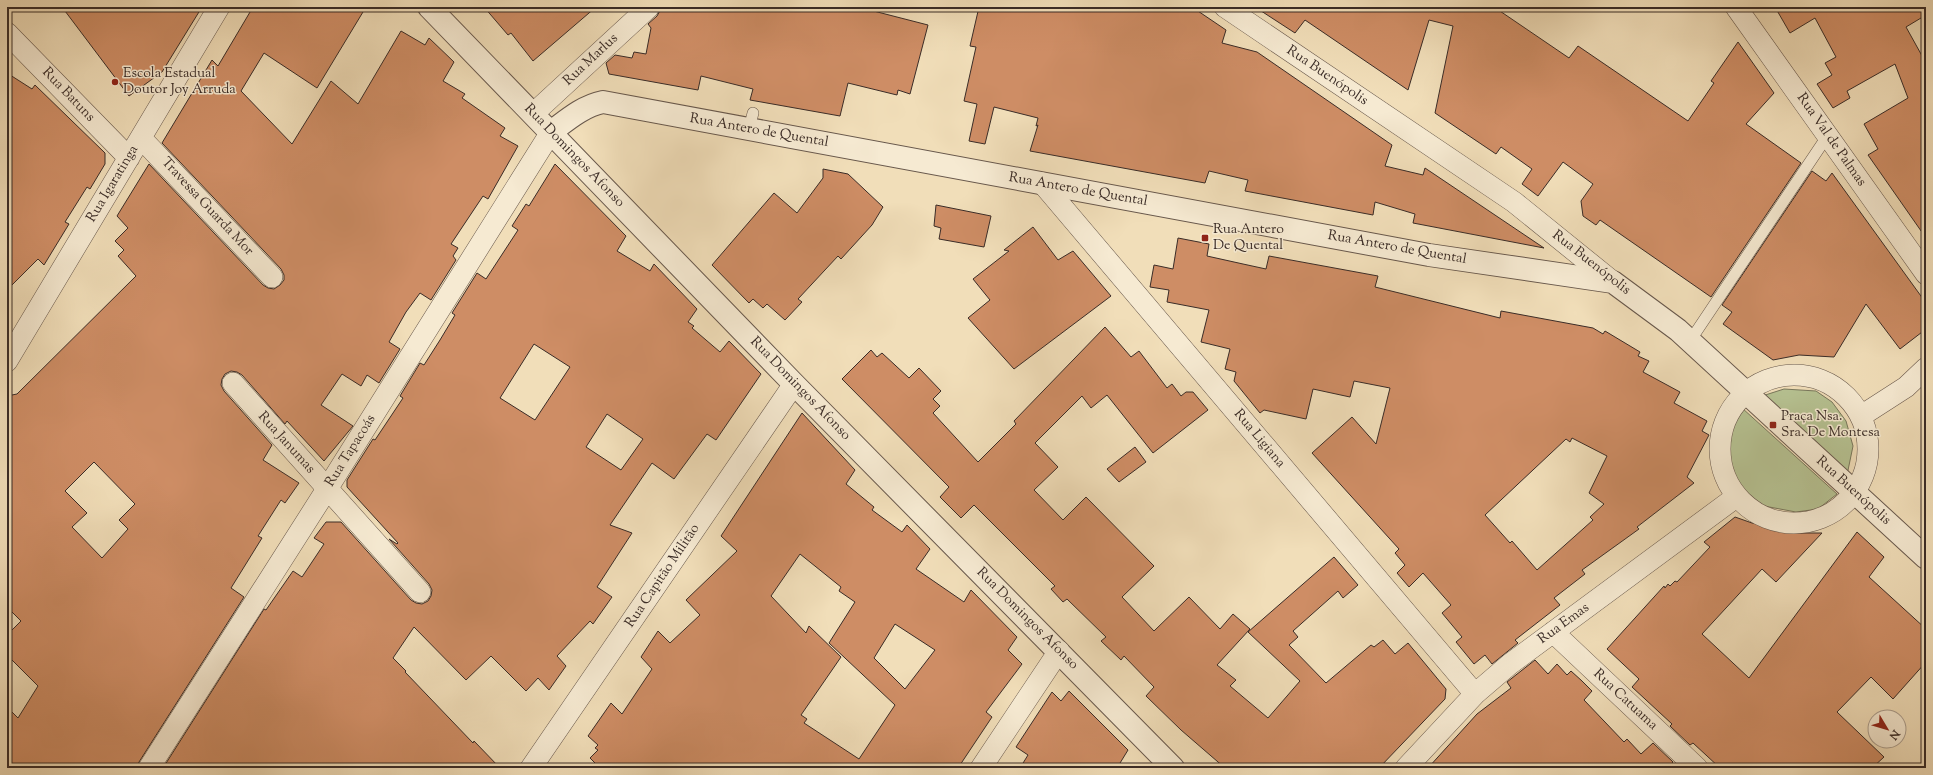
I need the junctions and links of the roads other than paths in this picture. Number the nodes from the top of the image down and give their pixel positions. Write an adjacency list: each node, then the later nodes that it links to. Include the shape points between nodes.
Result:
1 (219, 7): 10 (street, Rua Igaratinga)
2 (429, 7): 7 (street, Rua Domingos Afonso)
3 (649, 7): 7 (street, Rua Marlus)
4 (1225, 7): 15 (street, Rua Buenópolis, via 1514,202)
5 (1736, 7): 9 (street, Rua Val de Palmas)
6 (7, 33): 11 (street, Rua Batuns)
7 (534, 113): 8 (street, Rua Domingos Afonso)
8 (551, 132): 12 (street, Rua Antero de Quental, via 583,109 603,102 751,121); 20 (street, Rua Domingos Afonso); 23 (street, Rua Tapacoás)
9 (1828, 135): 13 (street, Rua Val de Palmas); 16 (lane)
10 (141, 138): 11 (street, Rua Igaratinga); 14 (street, Travessa Guarda Mor)
11 (129, 158): 17 (street, Rua Igaratinga)
12 (1042, 183): 15 (street, Rua Antero de Quental, via 1429,254); 30 (street, Rua Ligiana)
13 (1926, 274)
14 (272, 277)
15 (1613, 282): 16 (street, Rua Buenópolis)
16 (1690, 341): 21 (street, Rua Buenópolis)
17 (7, 360)
18 (1926, 368): 22 (street, via 1906,386)
19 (233, 383): 23 (street, Rua Janumas)
20 (794, 384): 29 (street, Rua Domingos Afonso); 32 (street, Rua Capitão Militão)
21 (1746, 392): 22 (street, via 1762,381 1780,375 1800,374 1819,378 1836,386); 24 (street, Rua Buenópolis); 25 (street, via 1730,410 1721,431 1719,454 1724,477)
22 (1862, 416): 24 (street, via 1867,431 1868,458 1862,479)
23 (327, 489): 27 (street, Rua Janumas); 31 (street, Rua Tapacoás)
24 (1854, 493): 25 (street, via 1838,509 1818,519 1796,524 1774,521 1753,512); 26 (street, Rua Buenópolis)
25 (1736, 497): 28 (street, Rua Emas)
26 (1926, 558)
27 (420, 592)
28 (1553, 632): 30 (street, Rua Emas); 36 (street, Rua Catuama)
29 (1059, 651): 33 (street); 34 (street, Rua Domingos Afonso)
30 (1475, 694): 35 (street, Rua Emas)
31 (149, 768)
32 (531, 768)
33 (981, 768)
34 (1173, 768)
35 (1406, 768)
36 (1697, 768)

